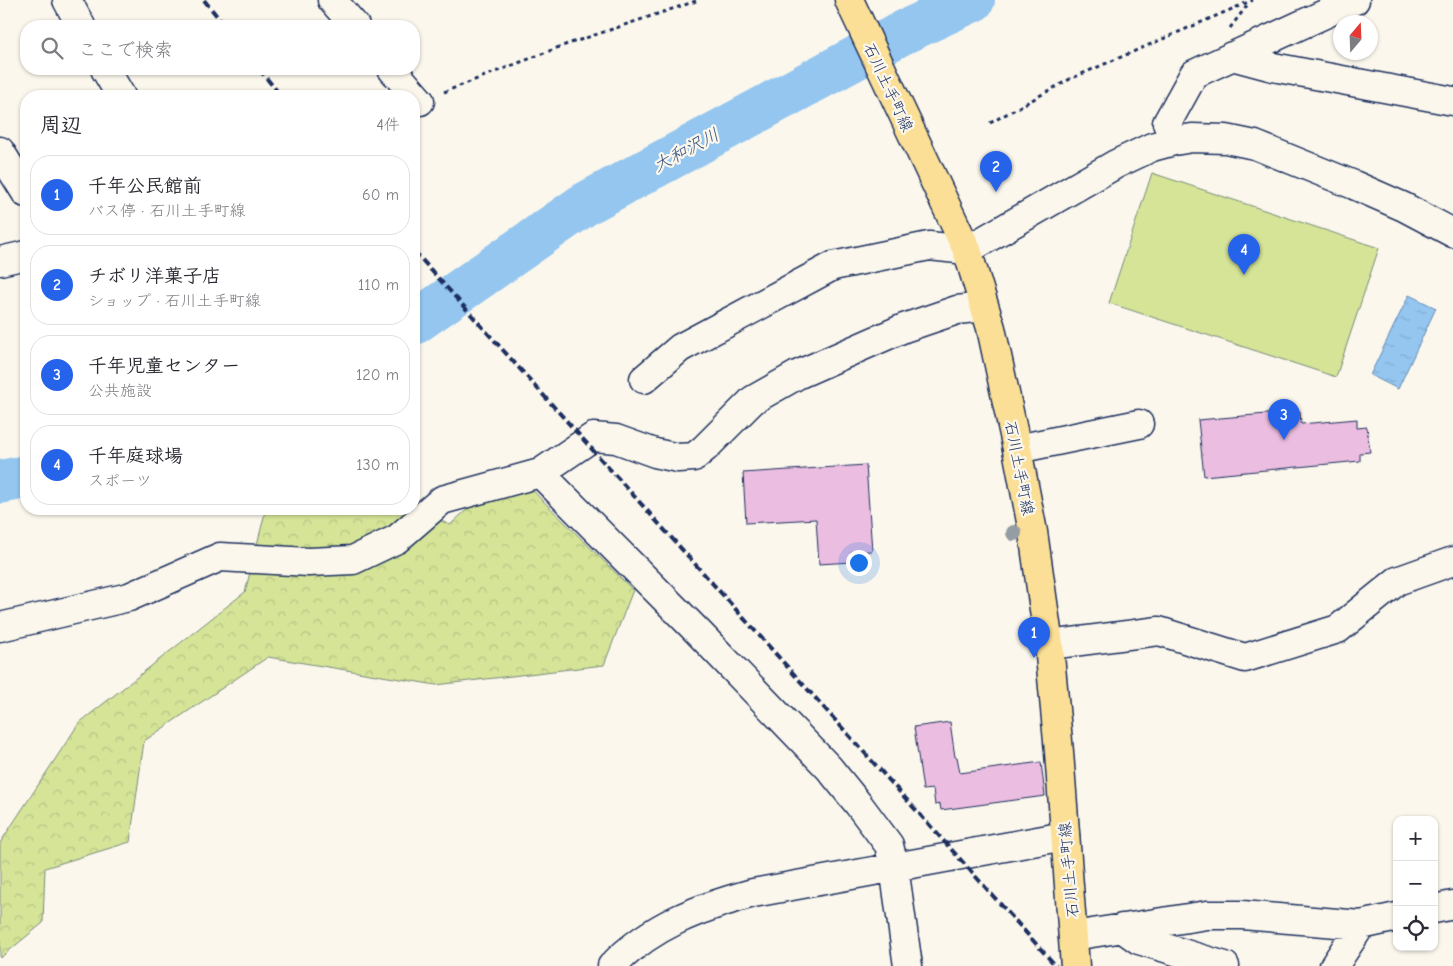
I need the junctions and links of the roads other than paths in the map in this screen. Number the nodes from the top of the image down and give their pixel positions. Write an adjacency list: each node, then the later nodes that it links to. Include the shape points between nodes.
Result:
1 (67, 0): 5 (street)
2 (332, 0): 6 (street)
3 (849, 0): 17 (main road, 石川土手町線)
4 (1355, 0): 7 (street)
5 (78, 20)
6 (350, 20)
7 (1232, 56): 12 (street, via 1273,67); 13 (street, via 1194,74 1167,124)
8 (109, 75): 10 (street)
9 (397, 75): 11 (street)
10 (117, 90)
11 (410, 90)
12 (1453, 101)
13 (1174, 141): 16 (street, via 1226,139 1255,145 1404,207); 17 (street, via 1152,147 1116,164)
14 (0, 151): 15 (street)
15 (20, 183)
16 (1453, 233)
17 (966, 250): 20 (main road, 石川土手町線); 21 (street, via 929,246 833,266 680,348)
18 (20, 256): 19 (street)
19 (0, 261)
20 (984, 307): 23 (main road, 石川土手町線); 24 (street, via 957,310 904,328 797,375 753,400 694,457 678,458 616,439 593,437)
21 (644, 378)
22 (1139, 424): 23 (street)
23 (1017, 449): 27 (main road, 石川土手町線)
24 (540, 473): 26 (street, via 442,500 397,539 353,560 309,562 220,557 129,597); 29 (street, via 829,768 888,845)
25 (1453, 561): 27 (street, via 1397,582 1338,629 1245,658 1159,631)
26 (0, 627)
27 (1049, 645): 28 (main road, 石川土手町線)
28 (1065, 836): 29 (street); 35 (main road, 石川土手町線)
29 (894, 867): 36 (street, via 753,893 709,905 674,920 645,938); 37 (street)
30 (1453, 905): 31 (street)
31 (1438, 908)
32 (1393, 919): 33 (street)
33 (1362, 925): 34 (street, via 1207,915); 40 (street)
34 (1122, 928): 35 (street); 39 (street, via 1139,940)
35 (1073, 936): 38 (main road, 石川土手町線)
36 (612, 966)
37 (908, 966)
38 (1075, 966)
39 (1225, 966)
40 (1334, 966)

